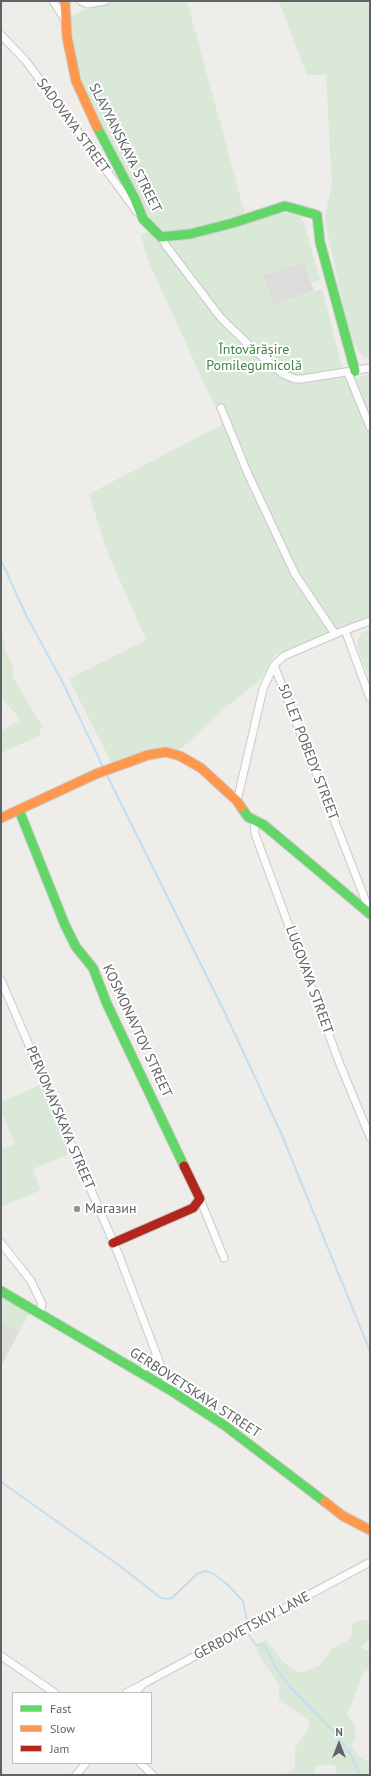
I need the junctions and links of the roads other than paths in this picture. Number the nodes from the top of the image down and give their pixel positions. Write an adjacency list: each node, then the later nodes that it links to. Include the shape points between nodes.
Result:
1 (53, 1): 5 (street)
2 (65, 1): 5 (street, SLAVYANSKAYA STREET)
3 (81, 1): 4 (street, via 88,4)
4 (105, 1)
5 (66, 20): 7 (street, SLAVYANSKAYA STREET, via 76,80)
6 (1, 35): 7 (street, SADOVAYA STREET, via 26,61)
7 (143, 219): 8 (street, SLAVYANSKAYA STREET)
8 (161, 237): 10 (street, via 221,318 278,370 288,376 302,379); 10 (street, via 190,234 285,206 317,215 320,242)
9 (370, 368): 10 (street)
10 (351, 372): 12 (street)
11 (221, 408): 15 (street, via 248,474 295,574)
12 (370, 427)
13 (370, 621): 14 (street, 50 LET POBEDY STREET)
14 (345, 630): 15 (street, 50 LET POBEDY STREET); 17 (street)
15 (335, 634): 16 (street, 50 LET POBEDY STREET, via 284,656)
16 (274, 665): 18 (street, via 263,689); 22 (street, 50 LET POBEDY STREET)
17 (370, 698)
18 (237, 801): 19 (street, via 201,768 180,756 166,752 96,774); 21 (street, via 248,817)
19 (19, 810): 20 (street); 25 (street, KOSMONAVTOV STREET, via 65,925 76,947 93,968 107,1004)
20 (1, 818)
21 (254, 820): 22 (street, via 264,825); 24 (street, LUGOVAYA STREET, via 255,834 339,1062)
22 (370, 913)
23 (1, 980): 27 (street, PERVOMAYSKAYA STREET)
24 (370, 1135)
25 (200, 1199): 27 (street, via 193,1208); 28 (street, KOSMONAVTOV STREET)
26 (1, 1243): 30 (street, via 32,1281 42,1304)
27 (114, 1243): 31 (street, PERVOMAYSKAYA STREET)
28 (224, 1258)
29 (1, 1291): 30 (street, GERBOVETSKAYA STREET)
30 (40, 1313): 32 (street, GERBOVETSKAYA STREET)
31 (157, 1355): 32 (street); 33 (street, PERVOMAYSKAYA STREET)
32 (140, 1372): 33 (street, GERBOVETSKAYA STREET)
33 (170, 1390): 34 (street, GERBOVETSKAYA STREET, via 224,1426 343,1516)
34 (370, 1530)
35 (370, 1562): 37 (street, GERBOVETSKIY LANE)
36 (1, 1656): 38 (street)
37 (143, 1684): 39 (street); 40 (street, GERBOVETSKIY LANE)
38 (55, 1692)
39 (128, 1692)
40 (136, 1692)
41 (85, 1764): 43 (street)
42 (141, 1764): 44 (street)
43 (76, 1775)
44 (153, 1775)

